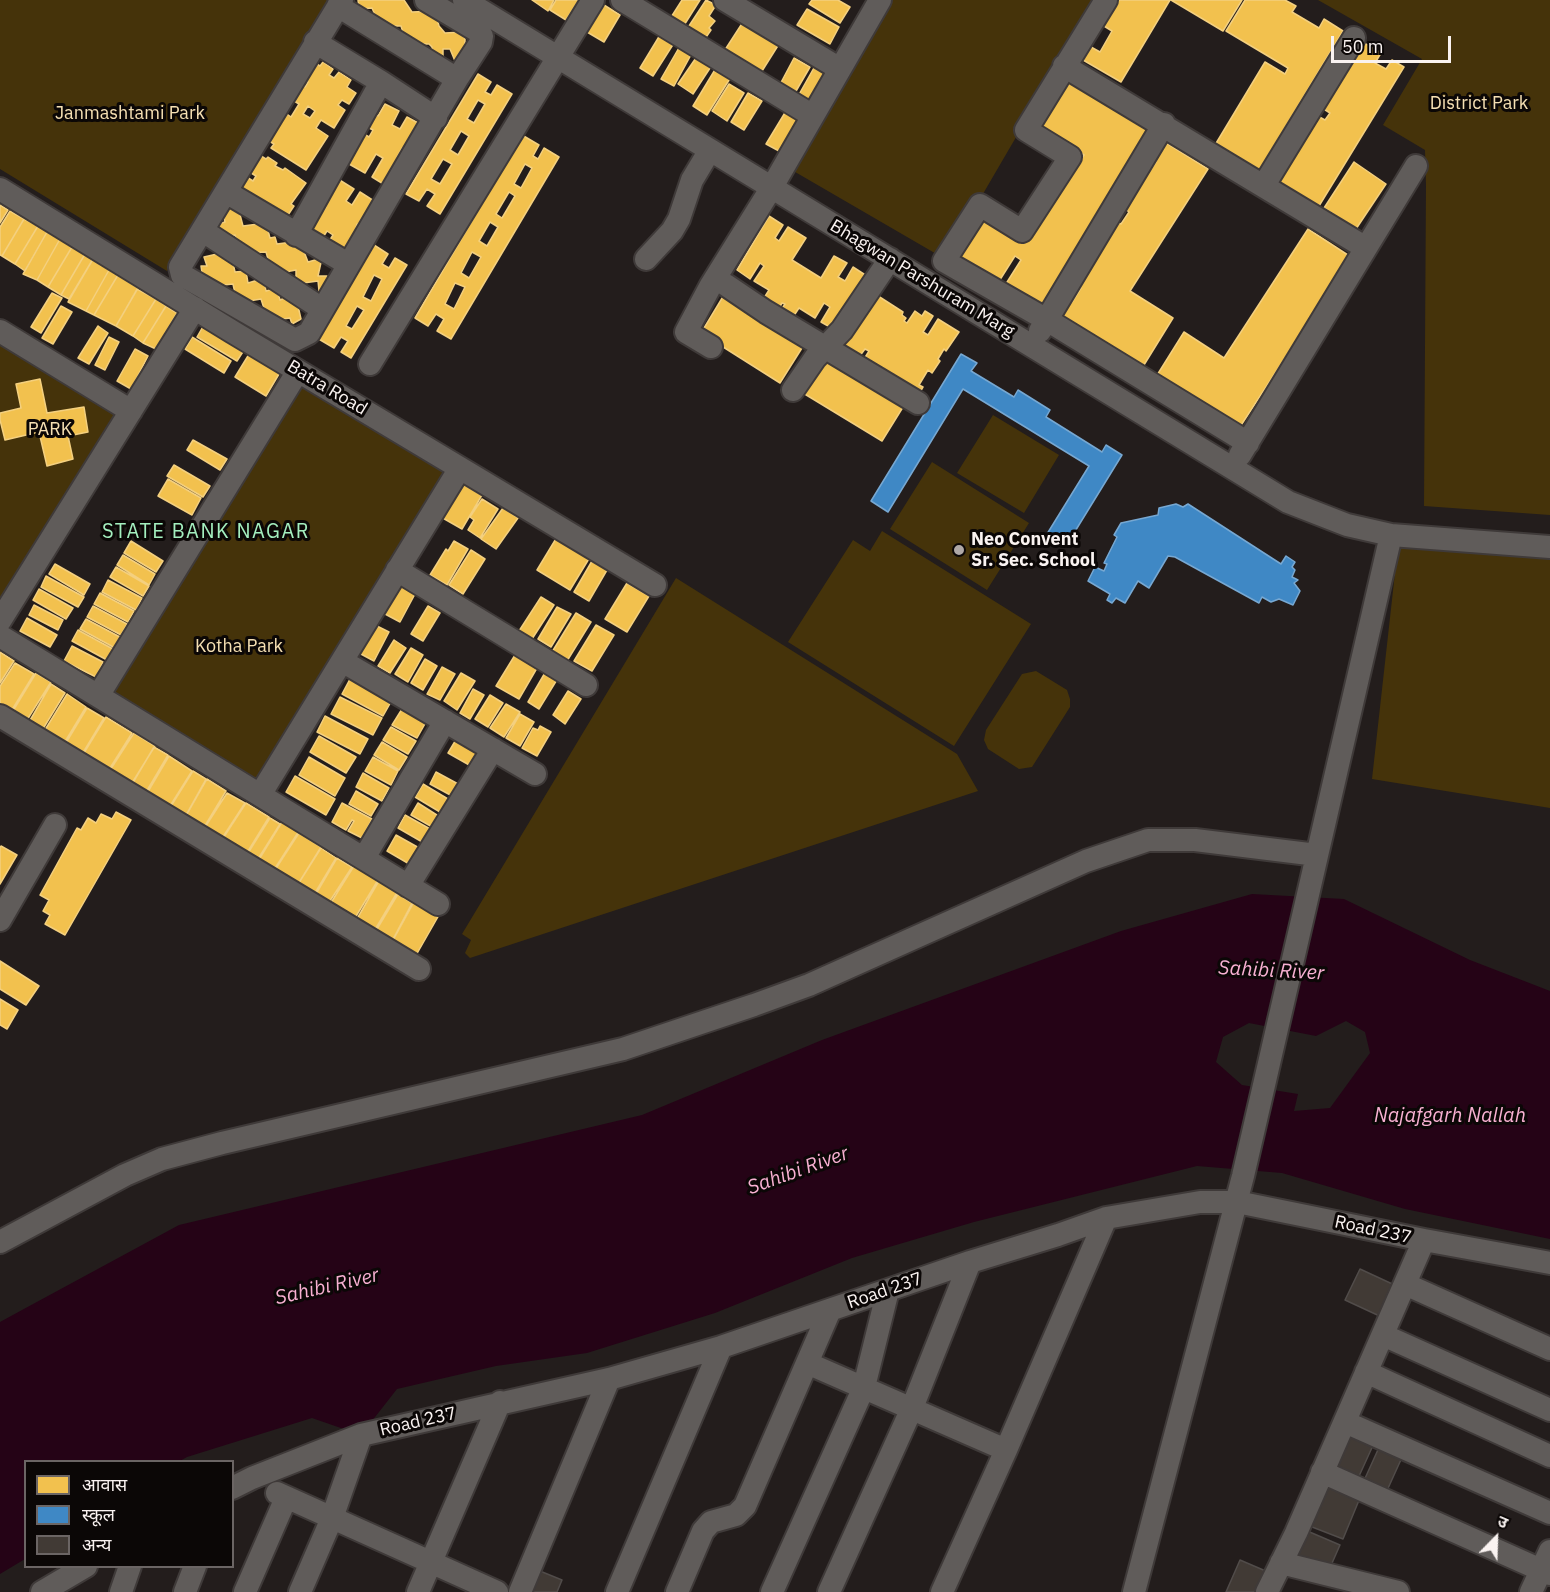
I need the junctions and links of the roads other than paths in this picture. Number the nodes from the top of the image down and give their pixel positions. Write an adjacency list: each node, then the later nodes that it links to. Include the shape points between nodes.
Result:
1 (426, 0): 14 (street, via 483,36)
2 (464, 0): 11 (street, Bhagwan Parshuram Marg)
3 (593, 0): 11 (street)
4 (622, 0): 16 (street)
5 (880, 0): 13 (street)
6 (1106, 0): 12 (street)
7 (729, 1): 13 (street)
8 (340, 3): 10 (street); 14 (street)
9 (1354, 38): 21 (street)
10 (315, 42): 15 (street); 24 (street)
11 (558, 57): 19 (street, Bhagwan Parshuram Marg); 41 (street)
12 (1064, 66): 18 (street); 30 (street, via 1026,130 1070,157 1022,231 980,205)
13 (840, 69): 16 (street)
14 (458, 79): 17 (street)
15 (381, 82): 17 (street); 26 (street)
16 (813, 116): 22 (street)
17 (436, 118): 31 (street)
18 (1164, 124): 21 (street); 36 (street)
19 (710, 150): 22 (street, Bhagwan Parshuram Marg); 28 (street, via 692,180 672,231)
20 (1416, 166): 27 (street)
21 (1264, 185): 27 (street)
22 (772, 188): 29 (street, Bhagwan Parshuram Marg); 40 (street, via 686,332)
23 (0, 189): 34 (street, Batra Road)
24 (226, 192): 25 (street); 26 (street)
25 (203, 231): 35 (street); 35 (street, via 180,267 182,275 296,340 309,333)
26 (296, 235): 31 (street)
27 (1366, 248): 46 (street)
28 (646, 259)
29 (890, 260): 32 (street, Bhagwan Parshuram Marg); 38 (street, via 842,330)
30 (944, 261): 32 (street); 36 (street)
31 (348, 264): 35 (street)
32 (930, 284): 39 (street, Bhagwan Parshuram Marg)
33 (726, 285): 38 (street)
34 (195, 308): 42 (street, Batra Road); 45 (street)
35 (322, 309)
36 (1047, 320): 39 (street); 46 (street)
37 (0, 331): 45 (street)
38 (826, 346): 43 (street); 44 (street)
39 (1032, 346): 48 (street, Bhagwan Parshuram Marg)
40 (711, 347)
41 (370, 364)
42 (298, 370): 47 (street, Batra Road); 57 (street)
43 (793, 390)
44 (918, 403)
45 (131, 411): 53 (street)
46 (1248, 443): 48 (street)
47 (460, 468): 51 (street); 52 (street, Batra Road)
48 (1232, 468): 49 (street, Bhagwan Parshuram Marg, via 1288,502 1347,525)
49 (1391, 535): 50 (street, Bhagwan Parshuram Marg); 64 (street)
50 (1550, 547)
51 (397, 570): 55 (street); 56 (street)
52 (654, 585)
53 (0, 621)
54 (0, 636): 57 (street)
55 (342, 661): 59 (street); 62 (street)
56 (586, 685)
57 (98, 696): 62 (street)
58 (0, 716): 69 (street)
59 (445, 721): 60 (street); 65 (street)
60 (493, 749): 61 (street); 66 (street)
61 (535, 774)
62 (260, 795): 65 (street)
63 (55, 825): 68 (street)
64 (1317, 855): 70 (street); 73 (street, via 1195,840 1148,840 1086,861 809,985 754,1005 623,1049 162,1159)
65 (364, 858): 66 (street)
66 (408, 886): 67 (street)
67 (438, 904)
68 (1, 916)
69 (419, 969)
70 (1237, 1202): 71 (street, Road 237, via 1200,1202); 72 (street, Road 237); 116 (street)
71 (1106, 1218): 74 (street, Road 237); 91 (street)
72 (1424, 1240): 75 (street, Road 237); 76 (street)
73 (0, 1242)
74 (970, 1262): 77 (street, Road 237); 87 (street)
75 (1550, 1263)
76 (1405, 1284): 79 (street); 81 (street)
77 (888, 1290): 78 (street, Road 237); 85 (street)
78 (830, 1310): 80 (street, Road 237); 82 (street)
79 (1383, 1335): 83 (street); 88 (street)
80 (721, 1347): 84 (street, Road 237); 111 (street)
81 (1550, 1349)
82 (807, 1363): 85 (street); 112 (street, via 745,1506 736,1515 711,1522 704,1530)
83 (1366, 1372): 89 (street); 92 (street)
84 (609, 1379): 86 (street, Road 237); 110 (street)
85 (864, 1387): 87 (street); 113 (street)
86 (500, 1402): 90 (street, Road 237); 97 (street)
87 (912, 1408): 91 (street); 114 (street)
88 (1550, 1410)
89 (1344, 1422): 93 (street); 95 (street)
90 (361, 1435): 94 (street, Road 237); 96 (street)
91 (1006, 1450): 115 (street)
92 (1550, 1456)
93 (1322, 1472): 98 (street); 99 (street)
94 (234, 1487)
95 (1550, 1513)
96 (332, 1518): 97 (street); 106 (street, via 282,1496); 107 (street)
97 (430, 1562): 108 (street); 109 (street)
98 (1281, 1563): 117 (street); 118 (street)
99 (1547, 1565): 119 (street)
100 (129, 1568): 104 (street)
101 (194, 1568): 105 (street)
102 (75, 1577): 103 (street)
103 (42, 1592)
104 (121, 1592)
105 (185, 1592)
106 (245, 1592)
107 (300, 1592)
108 (418, 1592)
109 (497, 1592)
110 (520, 1592)
111 (617, 1592)
112 (677, 1592)
113 (772, 1592)
114 (829, 1592)
115 (942, 1592)
116 (1134, 1592)
117 (1267, 1592)
118 (1398, 1592)
119 (1531, 1592)

